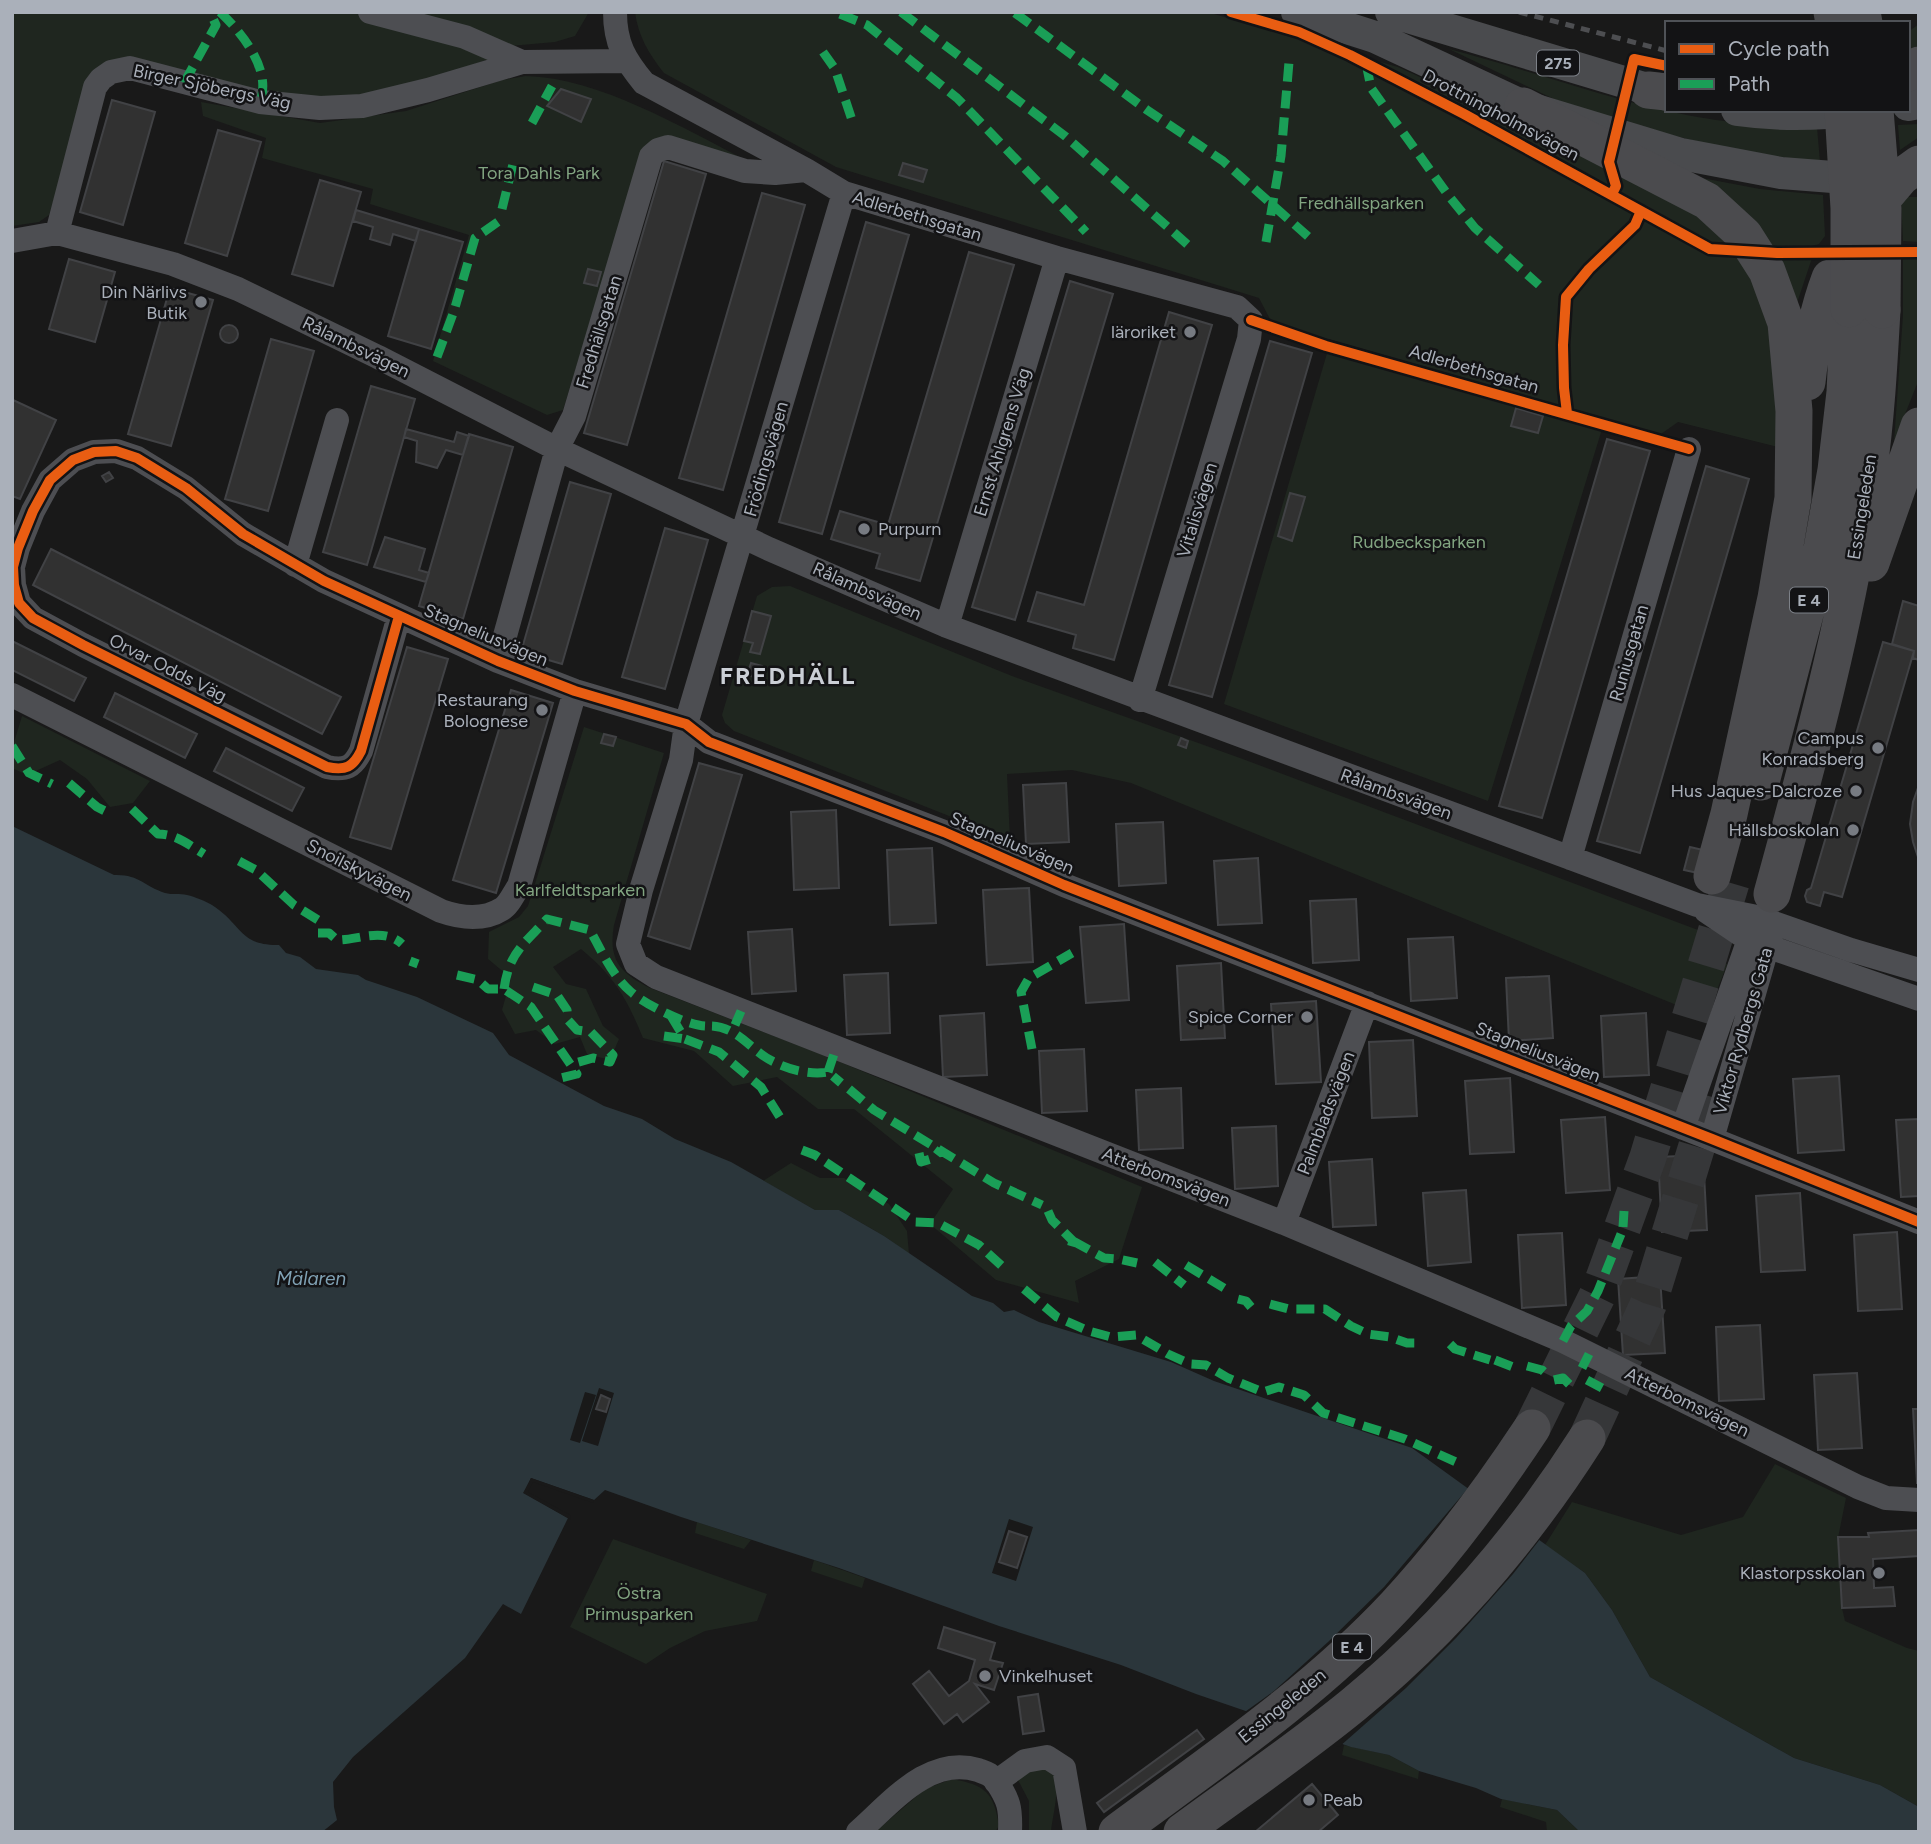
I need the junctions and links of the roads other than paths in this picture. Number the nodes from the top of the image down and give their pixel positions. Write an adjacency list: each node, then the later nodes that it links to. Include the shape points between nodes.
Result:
1 (370, 12): 6 (street, via 465,37)
2 (615, 12): 5 (street)
3 (1297, 12): 8 (main road, Drottningholmsvägen, via 1375,37)
4 (1391, 12): 7 (main road, 275)
5 (626, 61): 6 (street); 14 (street, Adlerbethsgatan, via 644,83)
6 (522, 62): 17 (street, Birger Sjöbergs Väg, via 362,106 320,108 260,102 130,68 111,72 95,87)
7 (1661, 92)
8 (1523, 106): 15 (main road, Drottningholmsvägen, via 1693,157 1781,173); 27 (highway, via 1690,191 1744,235 1767,271 1788,340 1794,411)
9 (1751, 112): 10 (main road)
10 (1842, 112)
11 (1843, 112): 20 (highway, Essingeleden / E 4, bridge, via 1849,208)
12 (1875, 112): 20 (highway, Essingeleden / E 4, bridge, via 1883,209)
13 (1919, 164): 27 (highway, bridge, via 1901,177 1849,241 1819,306)
14 (806, 170): 16 (street, Adlerbethsgatan); 24 (street, Fredhällsgatan, via 746,171 668,147 651,156 574,416)
15 (1919, 182)
16 (844, 193): 19 (street, Adlerbethsgatan); 28 (street, Frödingsvägen)
17 (57, 233): 18 (street); 24 (street, Rålambsvägen, via 173,264 238,289)
18 (12, 241)
19 (1057, 258): 21 (street, Adlerbethsgatan, via 1237,307); 31 (street, Ernst Ahlgrens Väg)
20 (1866, 310): 36 (highway, Essingeleden / E 4, via 1868,473 1855,556); 39 (highway, Essingeleden / E 4, via 1822,549 1762,778)
21 (1251, 320): 35 (street, Vitalisvägen)
22 (337, 420): 29 (street)
23 (1919, 426): 36 (highway)
24 (557, 449): 28 (street, Rålambsvägen); 32 (street, Fredhällsgatan)
25 (1689, 449): 38 (street, Runiusgatan)
26 (116, 451): 29 (street, Stagneliusvägen, via 137,458 186,488 243,534); 30 (street, Orvar Odds Väg, via 94,452 73,460 50,480 33,511 13,567 19,603 33,618 327,767 348,769 361,751)
27 (1793, 498): 39 (highway)
28 (743, 537): 31 (street, Rålambsvägen); 37 (street, Frödingsvägen)
29 (295, 565): 30 (street, Stagneliusvägen)
30 (399, 616): 32 (street, Stagneliusvägen)
31 (947, 626): 35 (street, Rålambsvägen)
32 (498, 662): 33 (street, Stagneliusvägen)
33 (575, 691): 34 (street, Snoilskyvägen, via 519,887 503,908 482,917 460,918); 37 (street, Stagneliusvägen)
34 (12, 695)
35 (1140, 700): 38 (street, Rålambsvägen)
36 (1822, 702): 40 (highway, Essingeleden / E 4)
37 (686, 724): 43 (street, Stagneliusvägen, via 709,742); 49 (street, Atterbomsvägen, via 681,760 628,944 636,964 668,982)
38 (1570, 858): 39 (street, Rålambsvägen)
39 (1713, 888): 40 (street, Rålambsvägen)
40 (1764, 924): 41 (street, Rålambsvägen); 42 (street, Rålambsvägen); 44 (street, Viktor Rydbergs Gata); 45 (street, Viktor Rydbergs Gata)
41 (1919, 970)
42 (1919, 999)
43 (1367, 1003): 46 (street, Stagneliusvägen); 49 (street, Palmbladsvägen)
44 (1700, 1080): 45 (street, via 1710,1092); 46 (street, Viktor Rydbergs Gata)
45 (1726, 1088): 47 (street, Viktor Rydbergs Gata)
46 (1683, 1128): 47 (street, Stagneliusvägen)
47 (1712, 1139): 48 (street, Stagneliusvägen)
48 (1919, 1222)
49 (1284, 1223): 52 (street, Atterbomsvägen, via 1563,1341 1858,1487 1886,1498)
50 (1532, 1428): 57 (highway, Essingeleden / E 4, via 1454,1538 1395,1606 1279,1712)
51 (1587, 1437): 58 (highway, E 4, via 1546,1500 1430,1635 1354,1704)
52 (1919, 1500)
53 (996, 1782): 54 (street, via 991,1774 946,1767 915,1782); 55 (street, via 1008,1799); 56 (street, via 1025,1761 1047,1757 1064,1768)
54 (858, 1832)
55 (1010, 1832)
56 (1075, 1832)
57 (1117, 1832)
58 (1182, 1832)

